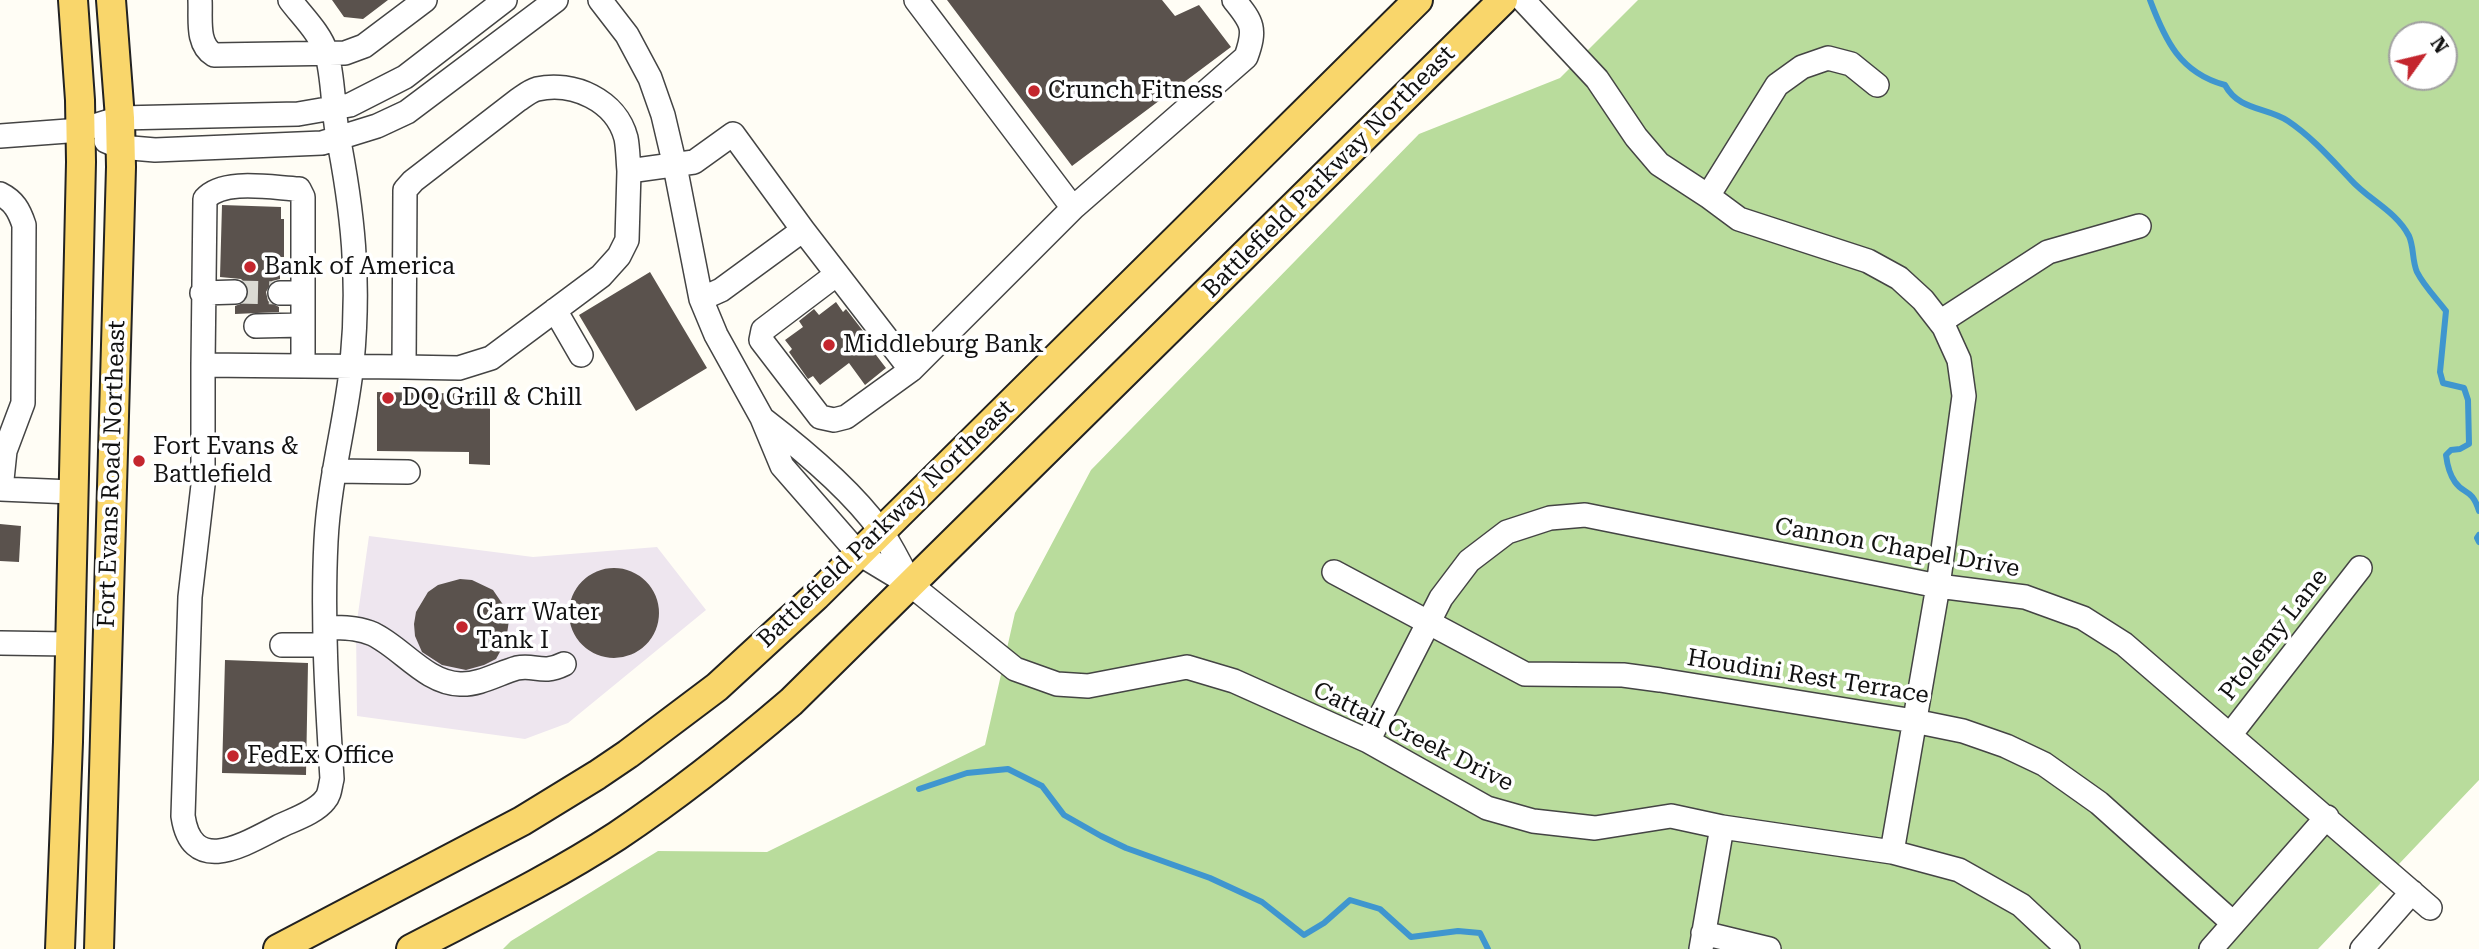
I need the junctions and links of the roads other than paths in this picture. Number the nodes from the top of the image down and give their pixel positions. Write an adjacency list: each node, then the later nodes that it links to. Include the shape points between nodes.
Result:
1 (73, 0): 18 (main road, Fort Evans Road Northeast)
2 (111, 0): 17 (main road, Fort Evans Road Northeast)
3 (200, 0): 14 (street, via 202,41 205,50 214,55)
4 (290, 0): 14 (street)
5 (425, 0): 14 (street, via 364,46 345,54)
6 (505, 0): 16 (street, via 405,77)
7 (556, 0): 20 (street, via 407,112)
8 (600, 0): 22 (street, via 646,69)
9 (916, 0): 26 (street)
10 (1234, 0): 26 (street, via 1253,27 1246,57)
11 (1418, 0): 50 (main road, Battlefield Parkway Northeast)
12 (1503, 0): 54 (main road, Battlefield Parkway Northeast)
13 (1522, 0): 25 (street, via 1597,79 1658,164)
14 (327, 54): 16 (street)
15 (1877, 85): 25 (street, via 1851,64 1828,58 1802,67 1777,85)
16 (333, 110): 17 (street); 20 (street)
17 (120, 118): 18 (street); 21 (main road, Fort Evans Road Northeast)
18 (81, 130): 19 (street); 21 (street); 49 (main road, Fort Evans Road Northeast)
19 (0, 136)
20 (338, 139): 21 (street, via 155,150); 42 (street, via 356,265)
21 (120, 147): 72 (main road, Fort Evans Road Northeast)
22 (675, 166): 23 (street); 28 (street, via 694,162 733,134); 34 (street)
23 (629, 171): 35 (street, via 627,240 619,256 601,276); 43 (street, via 626,137 616,117 592,96 556,87 534,90 518,100 413,181 405,190)
24 (0, 194): 48 (street, via 19,210 24,225 23,403 5,452)
25 (1708, 196): 36 (street, via 1739,219 1868,261 1899,278)
26 (1073, 208): 44 (street)
27 (2139, 226): 36 (street, via 2048,253)
28 (803, 230): 29 (street); 34 (street, via 721,290)
29 (837, 274): 44 (street); 44 (street, via 763,330 761,340 820,416 834,420 846,417)
30 (234, 292): 31 (street)
31 (202, 293): 33 (street, via 205,199 220,188 247,186 299,189 303,197); 40 (street)
32 (279, 293): 33 (street)
33 (303, 293): 38 (street)
34 (701, 299): 45 (street)
35 (555, 310): 39 (street); 43 (street, via 491,358 476,364)
36 (1940, 322): 55 (street, via 1959,360 1965,396)
37 (256, 326): 38 (street)
38 (303, 326): 41 (street)
39 (581, 355)
40 (203, 365): 41 (street); 57 (street, via 202,485 190,597 183,816 185,831 203,849 233,850 327,798 332,779)
41 (303, 365): 42 (street)
42 (352, 365): 43 (street); 46 (street)
43 (404, 367)
44 (911, 370)
45 (762, 418): 50 (street, via 803,450); 51 (street, via 782,466)
46 (334, 471): 47 (street); 57 (street, via 326,541)
47 (408, 472)
48 (0, 489): 49 (street)
49 (72, 492): 59 (main road, Fort Evans Road Northeast)
50 (881, 531): 51 (main road, Battlefield Parkway Northeast); 54 (street)
51 (858, 553): 54 (street); 74 (main road, Battlefield Parkway Northeast, via 716,687 628,754 522,821)
52 (2360, 568): 63 (street, Ptolemy Lane)
53 (1334, 572): 56 (street, Houdini Rest Terrace)
54 (911, 584): 64 (street, Cattail Creek Drive, via 1015,669 1057,684 1088,686 1187,667 1234,681); 75 (main road, Battlefield Parkway Northeast, via 791,702 686,787 538,883)
55 (1938, 586): 56 (street, Cannon Chapel Drive, via 1585,515 1550,519 1507,532 1468,561); 62 (street); 63 (street, Cannon Chapel Drive, via 2025,597 2083,618 2124,644)
56 (1428, 624): 62 (street, Houdini Rest Terrace, via 1525,674 1623,675); 64 (street, Cannon Chapel Drive)
57 (325, 636): 60 (street); 61 (street, via 356,628 426,672 464,685 520,667 551,670)
58 (0, 643): 59 (street)
59 (69, 644): 73 (main road, Fort Evans Road Northeast)
60 (282, 645)
61 (564, 664)
62 (1914, 720): 67 (street); 70 (street, Houdini Rest Terrace, via 1963,731 2045,764 2099,803)
63 (2230, 734): 65 (street, Cannon Chapel Drive)
64 (1368, 741): 66 (street, Cattail Creek Drive, via 1487,808 1533,821 1595,828 1671,817)
65 (2327, 817): 68 (street, Cannon Chapel Drive); 70 (street)
66 (1722, 827): 67 (street, Cattail Creek Drive); 71 (street)
67 (1892, 852): 77 (street, Cattail Creek Drive, via 1959,870 2021,905)
68 (2412, 892): 69 (street, Cannon Chapel Drive); 79 (street)
69 (2430, 908)
70 (2233, 923): 78 (street)
71 (1702, 941): 76 (street)
72 (100, 946)
73 (60, 949)
74 (278, 949)
75 (411, 949)
76 (1769, 949)
77 (2068, 949)
78 (2211, 949)
79 (2362, 949)

